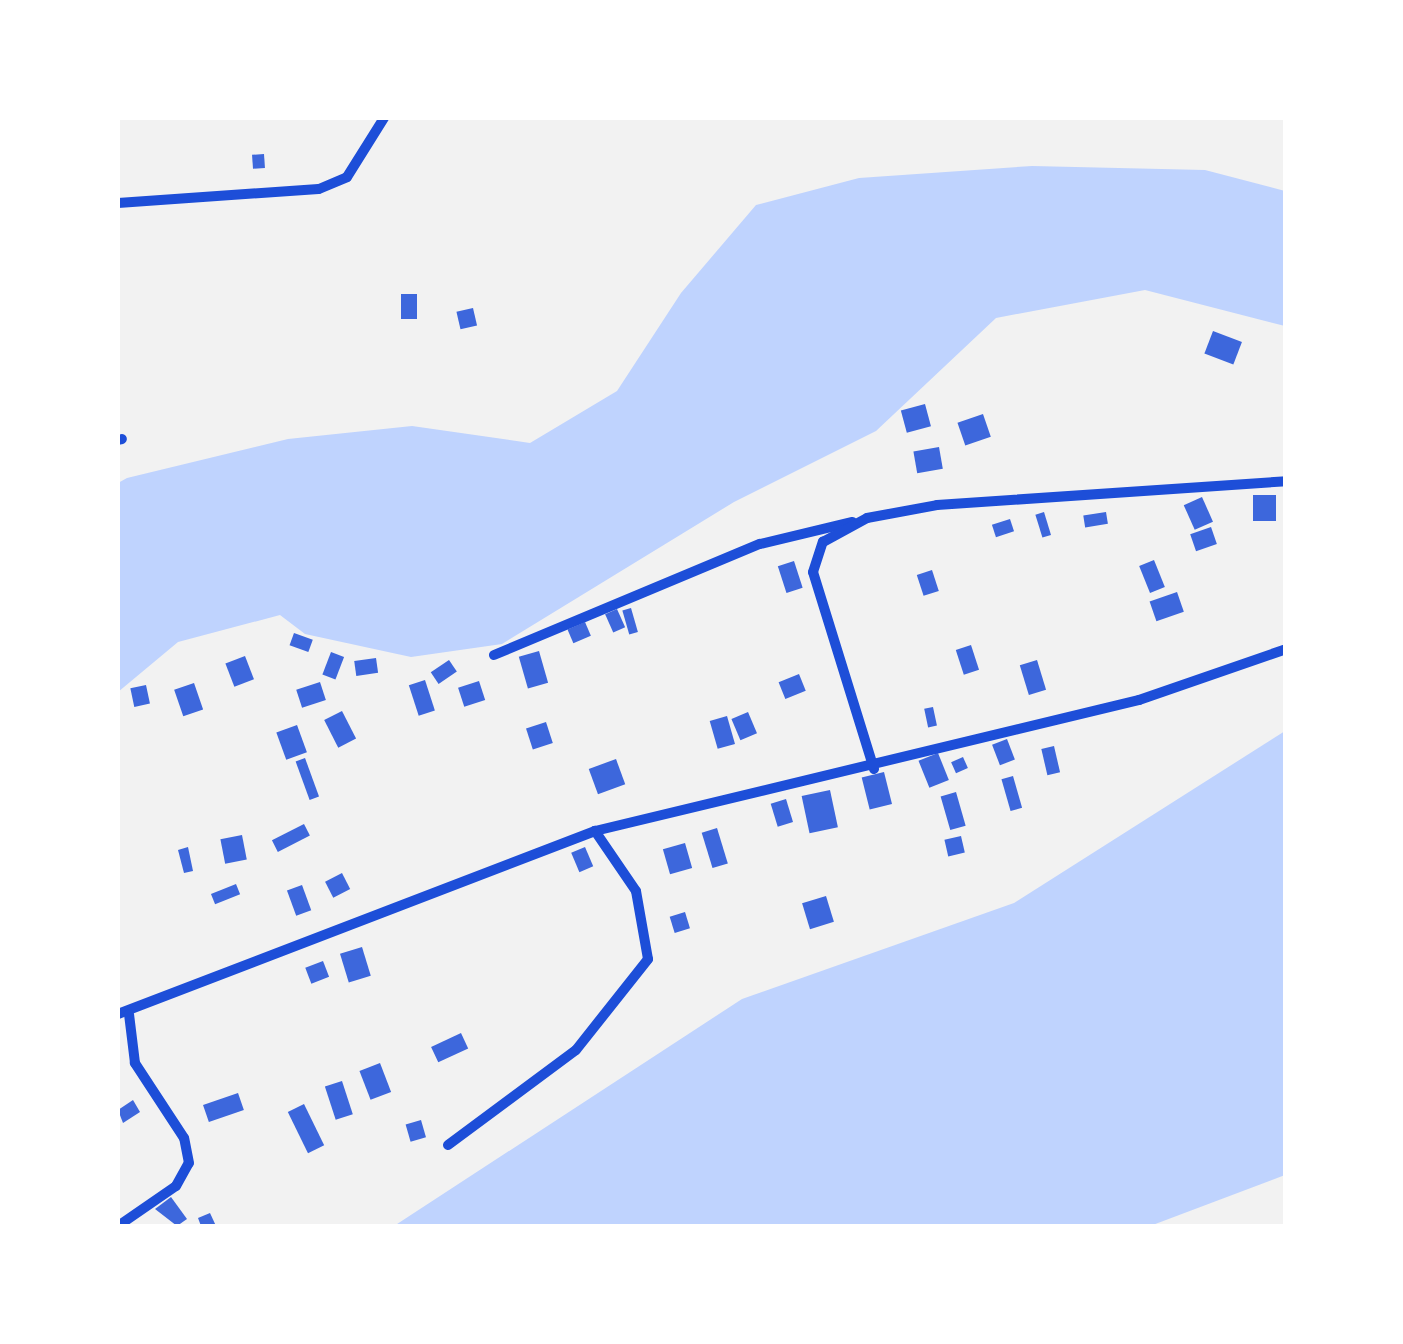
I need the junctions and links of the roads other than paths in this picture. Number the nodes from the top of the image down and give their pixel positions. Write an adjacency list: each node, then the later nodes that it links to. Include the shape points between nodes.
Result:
1 (384, 118): 2 (street, via 347,177 320,189)
2 (118, 203)
3 (1286, 481): 4 (street)
4 (867, 518): 6 (street, via 760,544); 7 (street, via 823,542 813,572)
5 (1286, 649): 7 (street, via 1139,700)
6 (494, 655)
7 (874, 769): 8 (street)
8 (595, 832): 9 (street); 10 (street, via 636,891 648,960 576,1050)
9 (124, 1014): 11 (street, via 135,1063 184,1138 189,1163 176,1186)
10 (448, 1144)
11 (118, 1226)

